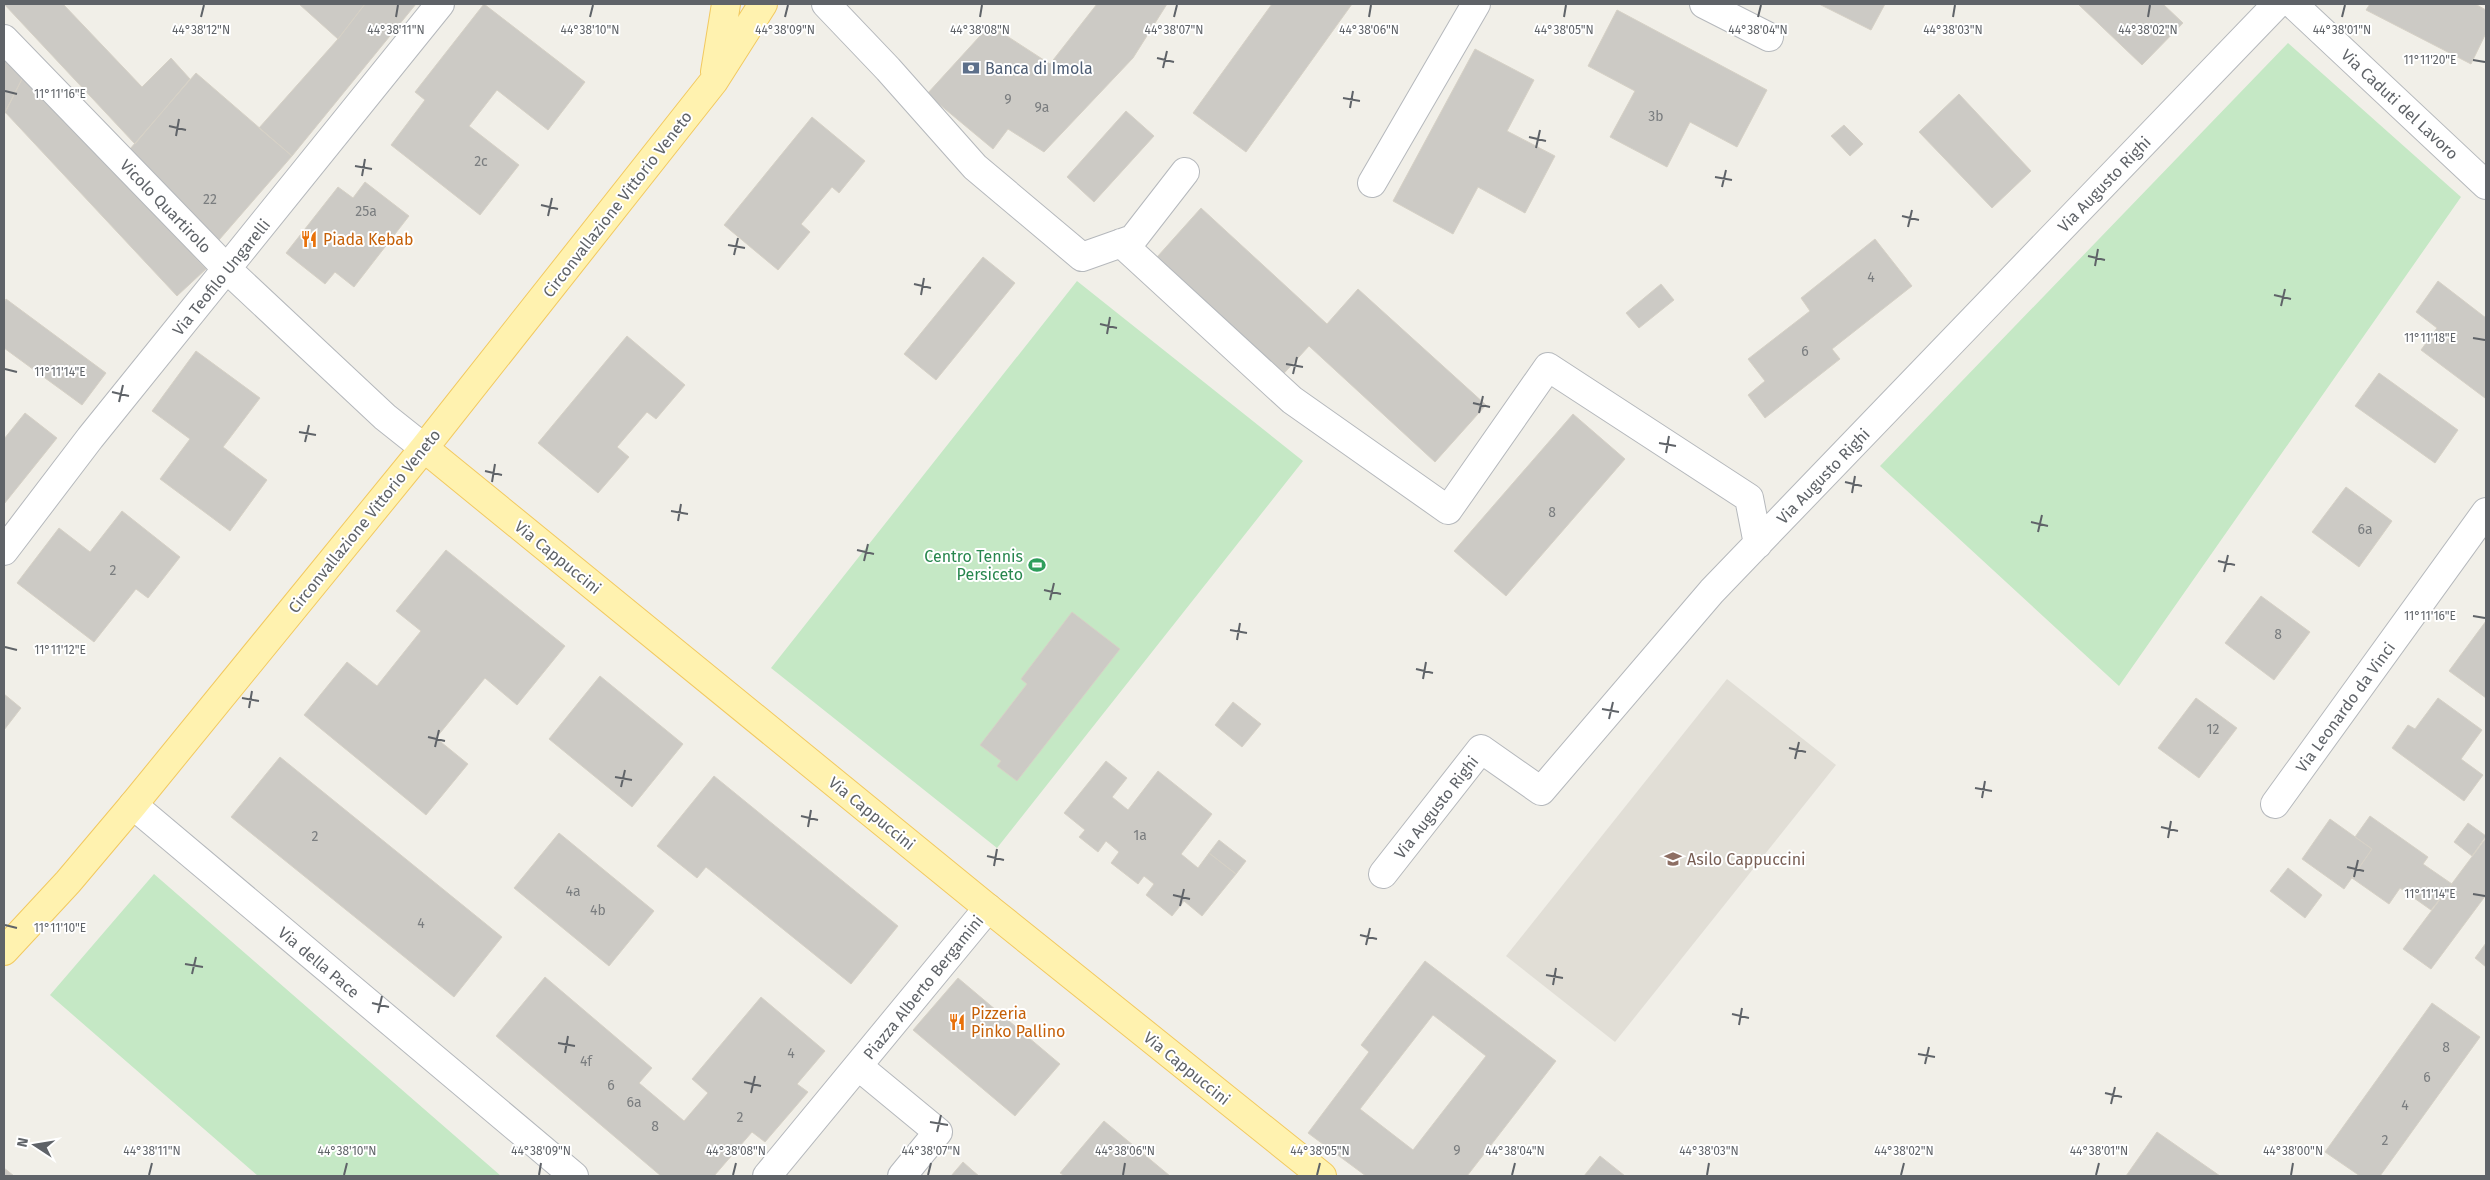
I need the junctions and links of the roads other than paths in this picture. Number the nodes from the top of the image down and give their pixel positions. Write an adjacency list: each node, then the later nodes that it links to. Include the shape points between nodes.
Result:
1 (440, 4): 16 (street, Via Teofilo Ungarelli)
2 (726, 4): 11 (main road, Circonvallazione Vittorio Veneto)
3 (763, 4): 11 (main road, Circonvallazione Vittorio Veneto)
4 (826, 4): 15 (street, via 975,167 1082,257)
5 (1476, 4): 13 (street)
6 (1704, 4): 9 (street)
7 (2277, 4): 19 (street, Via Augusto Righi)
8 (2293, 4): 14 (street, Via Caduti del Lavoro)
9 (1769, 37)
10 (4, 39): 16 (street, Vicolo Quartirolo)
11 (714, 81): 17 (main road, Circonvallazione Vittorio Veneto)
12 (1185, 172): 15 (street, via 1133,239)
13 (1372, 183)
14 (2486, 184)
15 (1121, 243): 19 (street, via 1292,400 1448,510 1548,366 1749,498)
16 (228, 270): 17 (street, Vicolo Quartirolo, via 385,418); 20 (street, Via Teofilo Ungarelli, via 90,438)
17 (424, 448): 22 (main road, Circonvallazione Vittorio Veneto); 24 (main road, Via Cappuccini)
18 (2486, 512): 21 (street, Via Leonardo da Vinci)
19 (1758, 544): 23 (street, Via Augusto Righi, via 1712,591 1541,791 1481,749)
20 (4, 551)
21 (2275, 804)
22 (133, 805): 25 (main road, Circonvallazione Vittorio Veneto); 27 (street, Via della Pace)
23 (1383, 874)
24 (988, 908): 26 (street, Piazza Alberto Bergamini); 30 (main road, Via Cappuccini)
25 (4, 952)
26 (858, 1066): 28 (street, Piazza Alberto Bergamini); 29 (street, Piazza Alberto Bergamini, via 938,1132)
27 (574, 1176)
28 (767, 1176)
29 (902, 1176)
30 (1322, 1176)

